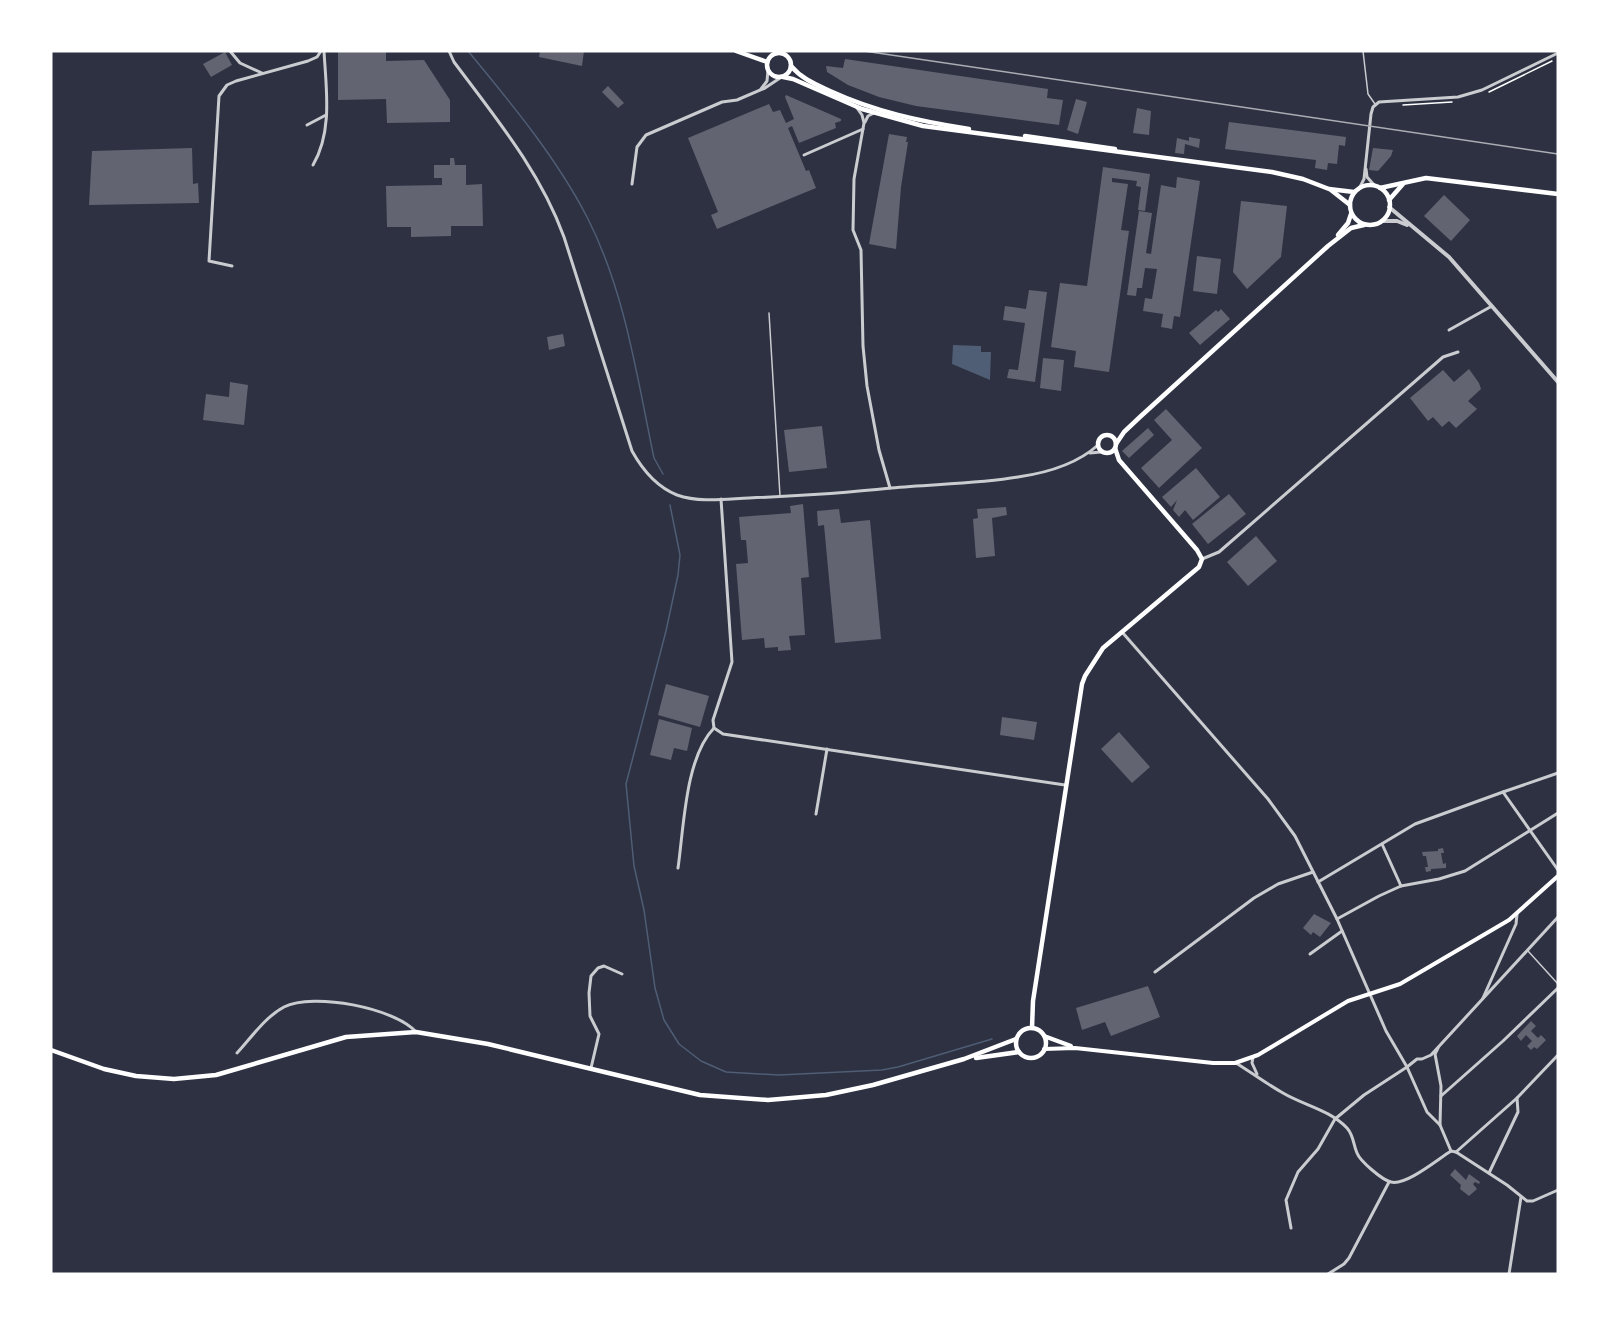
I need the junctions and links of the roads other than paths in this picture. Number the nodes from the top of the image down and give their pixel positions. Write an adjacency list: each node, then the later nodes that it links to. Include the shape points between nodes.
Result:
1 (230, 51): 10 (street, via 240,63)
2 (322, 51): 10 (street, via 317,57); 16 (street)
3 (449, 51): 54 (street, via 529,165 553,208 635,457 654,480 677,495)
4 (736, 51): 7 (main road)
5 (1363, 51): 13 (lane, via 1368,94)
6 (1558, 53): 13 (street, via 1482,90)
7 (767, 62): 8 (main road, via 774,54 782,53); 9 (main road)
8 (791, 66): 11 (main road); 21 (main road, via 804,79 839,95 906,118)
9 (768, 70): 11 (main road); 12 (street, via 767,81)
10 (263, 74): 39 (street, via 227,85 219,96 208,261)
11 (782, 77): 12 (street); 14 (main road)
12 (759, 91): 25 (street, via 722,102 646,135 637,147)
13 (1376, 105): 22 (street, via 1371,114)
14 (856, 107): 15 (main road); 17 (street)
15 (874, 113): 17 (street); 21 (main road, via 923,126)
16 (326, 115): 18 (street); 23 (street, via 322,150)
17 (864, 123): 19 (street)
18 (307, 125)
19 (863, 129): 20 (street); 52 (street, via 854,179 853,231 861,250 867,386)
20 (804, 155)
21 (1159, 158): 27 (main road, via 1272,172)
22 (1365, 161): 26 (street, via 1367,177); 28 (street, via 1364,179)
23 (314, 165)
24 (1407, 181): 26 (main road); 29 (main road, via 1434,178); 30 (main road)
25 (632, 184)
26 (1378, 187): 28 (main road); 30 (main road)
27 (1329, 189): 28 (main road); 31 (main road)
28 (1356, 191): 31 (main road)
29 (1558, 194)
30 (1389, 200): 32 (main road)
31 (1350, 205): 33 (main road)
32 (1389, 207): 34 (main road); 36 (street)
33 (1351, 212): 35 (main road); 37 (main road, via 1350,220)
34 (1382, 221): 35 (main road); 36 (street, via 1397,221)
35 (1364, 225): 38 (main road, via 1351,228)
36 (1416, 229): 40 (street, via 1449,257)
37 (1338, 235): 38 (main road)
38 (1328, 246): 45 (main road)
39 (232, 267)
40 (1492, 306): 42 (street); 44 (street)
41 (769, 313): 53 (lane)
42 (1449, 330)
43 (1458, 352): 55 (street, via 1443,357 1219,552)
44 (1558, 382)
45 (1124, 432): 46 (main road); 48 (main road)
46 (1111, 435): 47 (main road, via 1102,436); 48 (main road)
47 (1098, 445): 49 (street); 50 (main road)
48 (1116, 446): 50 (main road, via 1113,452); 51 (main road)
49 (1088, 453): 50 (street); 52 (street, via 1058,467 1018,477)
50 (1104, 453): 51 (main road)
51 (1119, 460): 55 (main road)
52 (891, 488): 53 (street)
53 (780, 497): 54 (street)
54 (720, 499): 57 (street, via 732,662 713,720)
55 (1202, 560): 56 (main road)
56 (1122, 632): 60 (main road, via 1103,648 1082,684); 68 (street, via 1268,799 1295,836)
57 (714, 728): 58 (street, via 723,734); 66 (street, via 705,737 692,770)
58 (827, 749): 60 (street); 63 (street)
59 (1558, 773): 61 (street)
60 (1065, 785): 83 (main road)
61 (1503, 792): 64 (street); 65 (street, via 1415,824)
62 (1558, 813): 64 (street)
63 (816, 814)
64 (1531, 831): 67 (street); 71 (street, via 1465,871)
65 (1381, 844): 70 (street); 71 (street)
66 (678, 868)
67 (1558, 870)
68 (1313, 872): 70 (street); 78 (street, via 1278,884 1254,898)
69 (1558, 876): 72 (main road)
70 (1318, 882): 74 (street)
71 (1401, 886): 74 (street)
72 (1517, 914): 81 (main road, via 1400,984); 82 (street)
73 (1558, 917): 76 (street)
74 (1337, 919): 75 (street)
75 (1342, 931): 77 (street); 81 (street)
76 (1527, 951): 80 (lane); 82 (street)
77 (1310, 954)
78 (1155, 972)
79 (622, 974): 98 (street, via 604,966 591,976 590,1016 599,1034)
80 (1558, 986): 101 (street)
81 (1369, 993): 94 (main road, via 1348,1001); 97 (street)
82 (1482, 1001): 87 (street)
83 (1032, 1028): 85 (main road); 86 (main road, via 1022,1030)
84 (416, 1032): 90 (main road, via 346,1037 216,1075 174,1079 113,1072); 92 (street, via 399,1019 336,1001 309,1000 275,1012); 98 (main road, via 488,1044)
85 (1044, 1036): 88 (main road); 89 (main road)
86 (1016, 1039): 91 (main road); 95 (main road)
87 (1440, 1044): 97 (street, via 1431,1055); 101 (street, via 1435,1054)
88 (1075, 1047): 89 (main road); 96 (main road)
89 (1044, 1049): 91 (main road, via 1033,1057)
90 (51, 1050)
91 (1019, 1052): 95 (main road)
92 (237, 1053)
93 (1558, 1055): 102 (street)
94 (1251, 1058): 96 (main road); 99 (street); 100 (street)
95 (964, 1059): 98 (main road, via 826,1095 768,1100 700,1095)
96 (1235, 1063): 99 (street)
97 (1407, 1067): 103 (street); 104 (street, via 1427,1112)
98 (591, 1070)
99 (1247, 1070): 100 (street)
100 (1258, 1076): 103 (street)
101 (1441, 1096): 104 (street)
102 (1517, 1098): 106 (street); 107 (street, via 1518,1112)
103 (1335, 1119): 108 (street, via 1355,1141 1363,1163); 111 (street, via 1318,1149 1298,1172 1286,1200)
104 (1440, 1125): 105 (street)
105 (1451, 1151): 106 (street); 108 (street, via 1409,1178)
106 (1456, 1152): 107 (street)
107 (1489, 1173): 110 (street)
108 (1389, 1182): 112 (street, via 1349,1258)
109 (1558, 1190): 110 (street, via 1533,1201)
110 (1521, 1197): 113 (street)
111 (1291, 1227)
112 (1328, 1274)
113 (1509, 1274)

